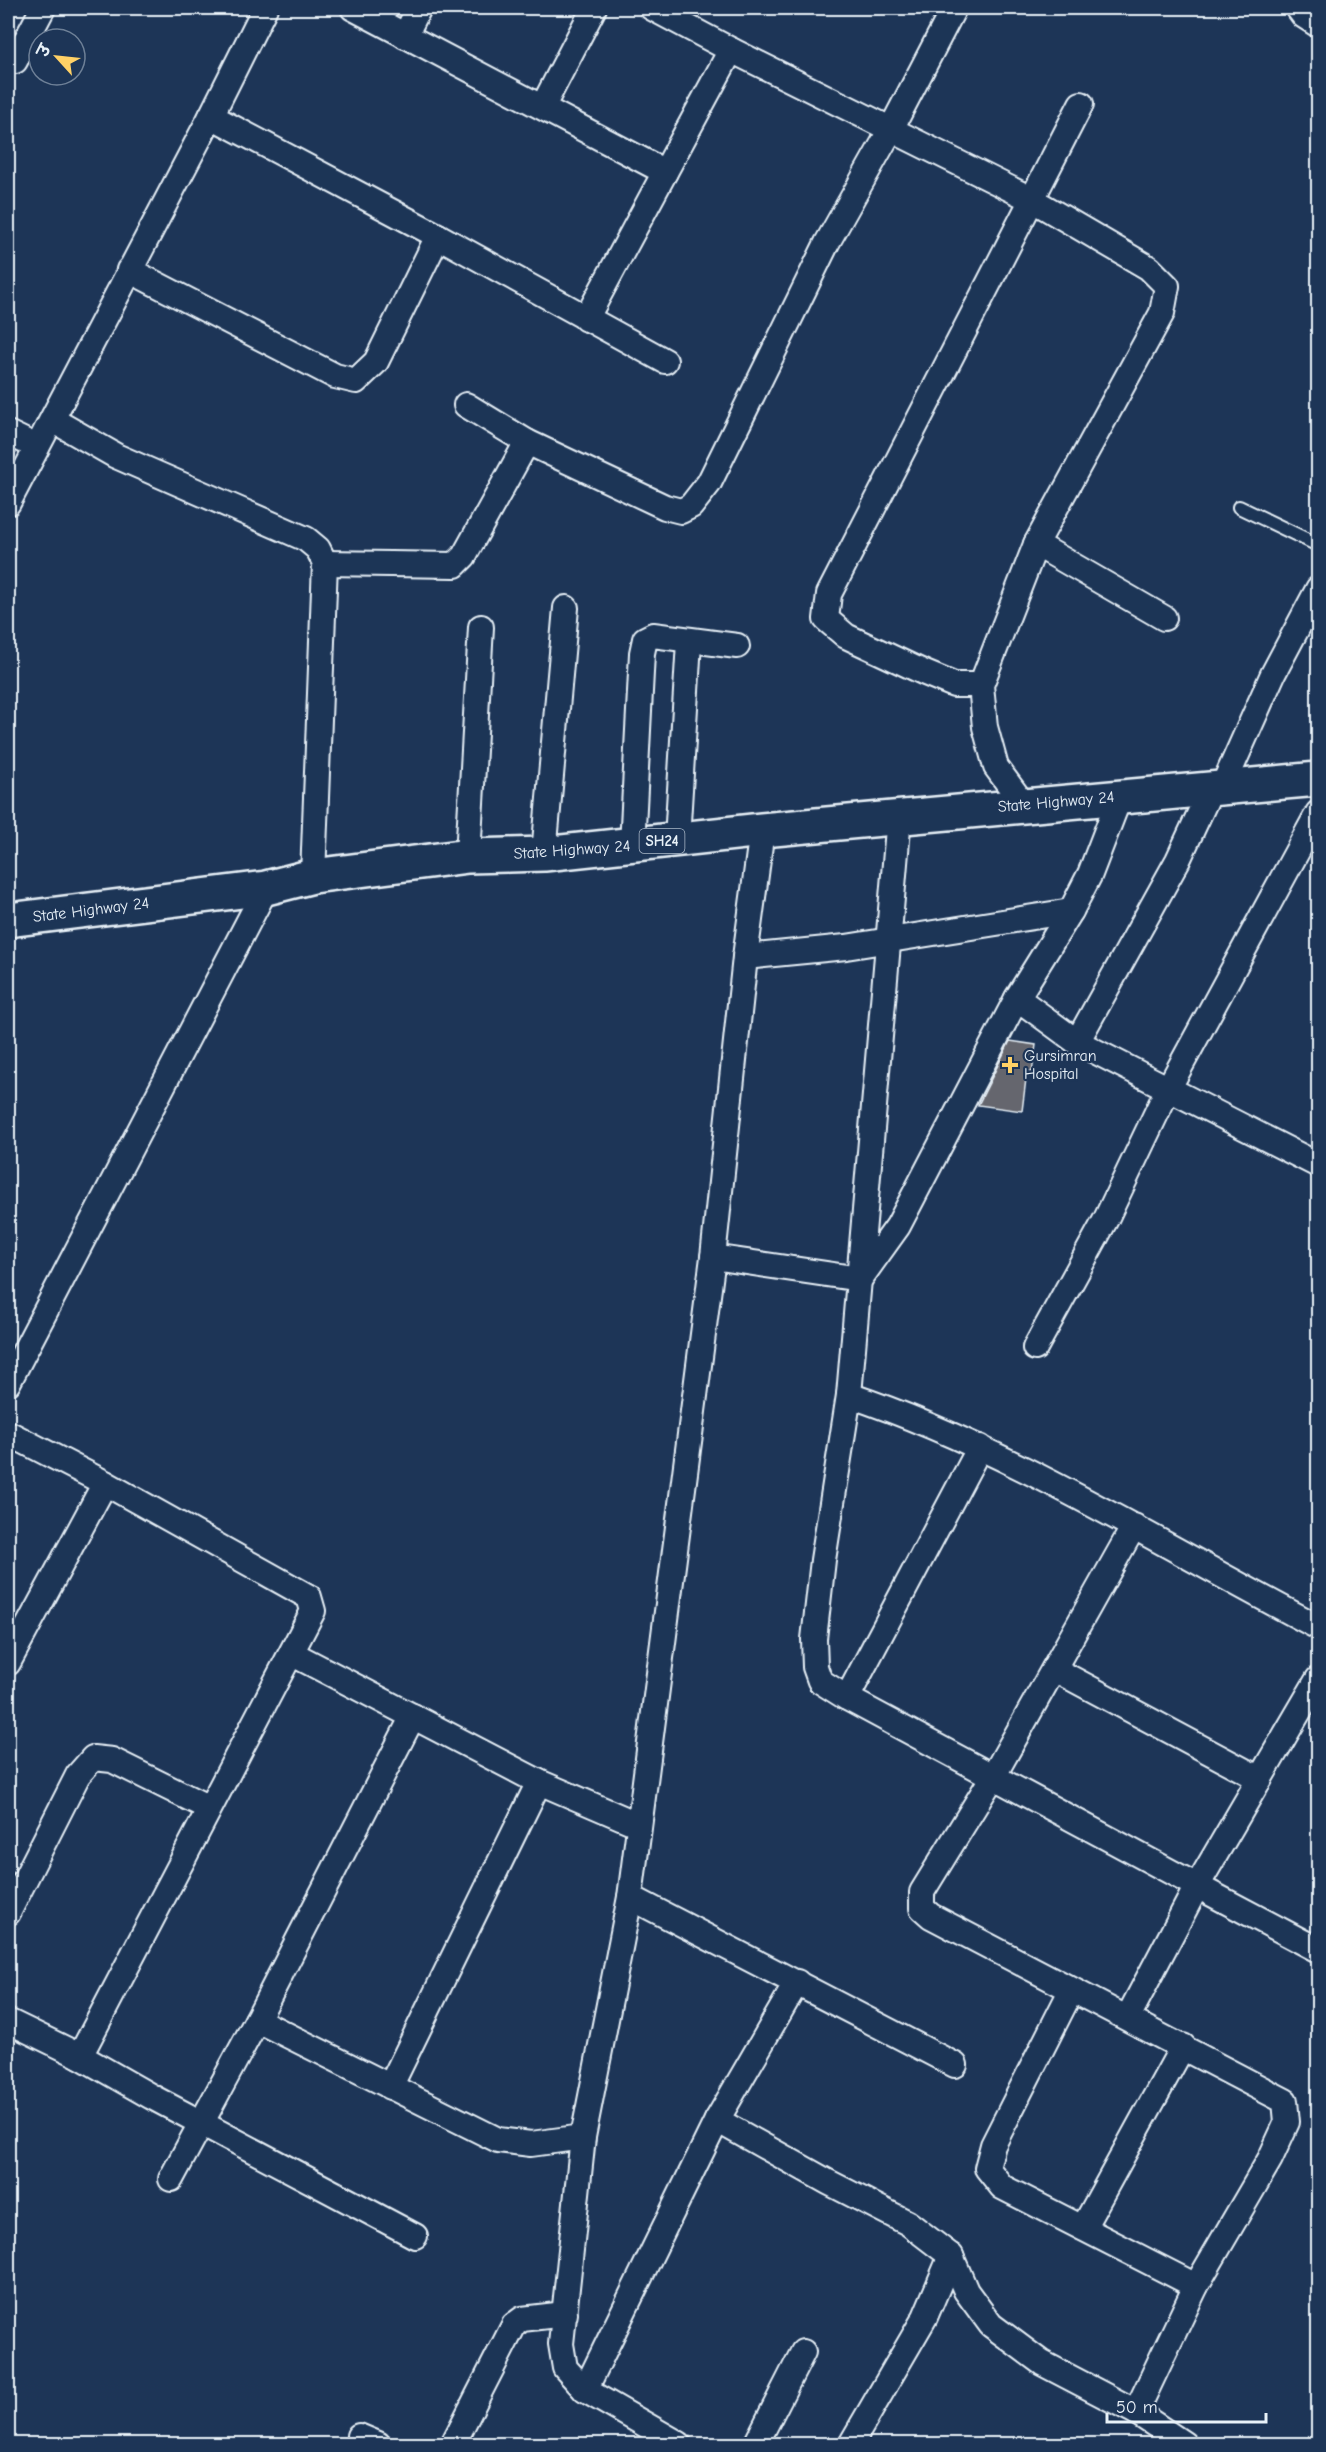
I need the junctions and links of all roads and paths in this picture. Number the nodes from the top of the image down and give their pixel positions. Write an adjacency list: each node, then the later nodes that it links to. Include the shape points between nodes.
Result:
1 (43, 8): 12 (street)
2 (265, 8): 15 (street)
3 (353, 8): 10 (street)
4 (419, 8): 10 (street)
5 (594, 8): 14 (street)
6 (652, 8): 11 (street)
7 (954, 8): 16 (street)
8 (1298, 8): 9 (street)
9 (1318, 25)
10 (405, 36): 14 (street)
11 (731, 50): 16 (street); 17 (street)
12 (10, 65)
13 (1081, 104): 18 (street)
14 (543, 106): 17 (street)
15 (211, 116): 19 (street); 20 (street)
16 (890, 131): 18 (street); 26 (street, via 827,243 709,483 691,506 681,511 665,507)
17 (665, 172): 21 (street)
18 (1031, 199): 30 (street, via 1149,268 1167,286 1162,313); 39 (street, via 839,570 829,594 826,618 846,636 925,673 954,684)
19 (438, 236): 20 (street, via 376,362 356,381 335,376); 21 (street)
20 (129, 270): 24 (street)
21 (586, 319): 22 (street)
22 (665, 361)
23 (466, 405): 26 (street)
24 (53, 420): 27 (street); 32 (street, via 116,456 306,540 318,549)
25 (8, 433): 27 (street)
26 (527, 442): 32 (street, via 464,556 455,564)
27 (37, 447): 28 (street)
28 (8, 502)
29 (1239, 507): 31 (lane)
30 (1036, 543): 35 (street); 39 (street)
31 (1318, 545)
32 (325, 563): 51 (street)
33 (1318, 589): 41 (street)
34 (566, 608): 49 (street)
35 (1164, 618)
36 (481, 627): 50 (street)
37 (689, 642): 38 (street); 47 (street); 48 (street, via 653,635 645,639)
38 (737, 646)
39 (981, 685): 43 (street, via 985,727 996,767)
40 (1318, 779): 41 (main road, State Highway 24 / SH24)
41 (1218, 787): 42 (main road, State Highway 24 / SH24); 58 (street)
42 (1120, 796): 43 (main road, State Highway 24 / SH24); 53 (street)
43 (1024, 805): 45 (main road, State Highway 24 / SH24)
44 (1318, 813): 59 (street)
45 (899, 817): 46 (main road, State Highway 24 / SH24); 55 (street)
46 (762, 830): 47 (main road, State Highway 24 / SH24); 56 (street)
47 (677, 839): 48 (main road, State Highway 24 / SH24)
48 (632, 846): 49 (main road, State Highway 24 / SH24)
49 (544, 854): 50 (main road, State Highway 24 / SH24)
50 (468, 856): 51 (main road, State Highway 24 / SH24)
51 (313, 876): 52 (main road, State Highway 24 / SH24)
52 (266, 888): 54 (main road, State Highway 24 / SH24); 64 (street)
53 (1071, 911): 55 (street); 57 (street)
54 (8, 920)
55 (889, 939): 56 (street); 62 (street)
56 (745, 957): 61 (street)
57 (1017, 998): 58 (street); 62 (street, via 898,1226)
58 (1077, 1042): 59 (street)
59 (1167, 1090): 60 (street); 63 (street, via 1106,1219)
60 (1318, 1165)
61 (712, 1257): 62 (street); 81 (street)
62 (860, 1279): 65 (street)
63 (1035, 1348)
64 (8, 1383)
65 (849, 1395): 67 (street, via 908,1415); 75 (street, via 814,1639 820,1681)
66 (8, 1433): 68 (street)
67 (980, 1447): 69 (street); 75 (street)
68 (105, 1483): 71 (street, via 309,1597 313,1611); 72 (street)
69 (1134, 1526): 70 (street); 73 (street)
70 (1318, 1627)
71 (293, 1654): 76 (street); 80 (street)
72 (8, 1663)
73 (1054, 1669): 77 (street); 78 (street)
74 (1318, 1678): 78 (street)
75 (847, 1698): 77 (street)
76 (413, 1716): 79 (street); 89 (street)
77 (994, 1775): 82 (street); 87 (street, via 922,1892 922,1908)
78 (1260, 1779): 82 (street)
79 (539, 1782): 81 (street); 94 (street)
80 (209, 1808): 84 (street, via 112,1760 93,1758 78,1775); 92 (street)
81 (639, 1825): 83 (street)
82 (1197, 1886): 85 (street); 88 (street)
83 (630, 1897): 86 (street); 97 (street)
84 (8, 1913)
85 (1318, 1950)
86 (797, 1982): 93 (street); 95 (street)
87 (1071, 1991): 88 (street); 99 (street, via 993,2145 987,2168 1002,2187)
88 (1128, 2017): 91 (street)
89 (257, 2020): 94 (street); 96 (street)
90 (8, 2021): 92 (street)
91 (1183, 2046): 99 (street); 102 (street, via 1285,2101 1287,2122 1270,2159)
92 (80, 2056): 96 (street)
93 (956, 2065)
94 (390, 2087): 97 (street, via 498,2140 531,2144)
95 (717, 2120): 101 (street, via 908,2223); 105 (street)
96 (201, 2123): 98 (street); 100 (street)
97 (583, 2137): 103 (street)
98 (171, 2179)
99 (1083, 2228): 102 (street)
100 (415, 2236)
101 (951, 2256): 106 (street, via 966,2291 991,2325 1042,2363); 110 (street, via 924,2316)
102 (1196, 2286): 106 (street)
103 (565, 2314): 105 (street, via 561,2344 565,2368); 107 (street, via 522,2319 514,2325)
104 (803, 2352): 109 (street)
105 (585, 2390): 108 (street)
106 (1136, 2412): 111 (street)
107 (453, 2445)
108 (679, 2445)
109 (756, 2445)
110 (851, 2445)
111 (1184, 2445)

